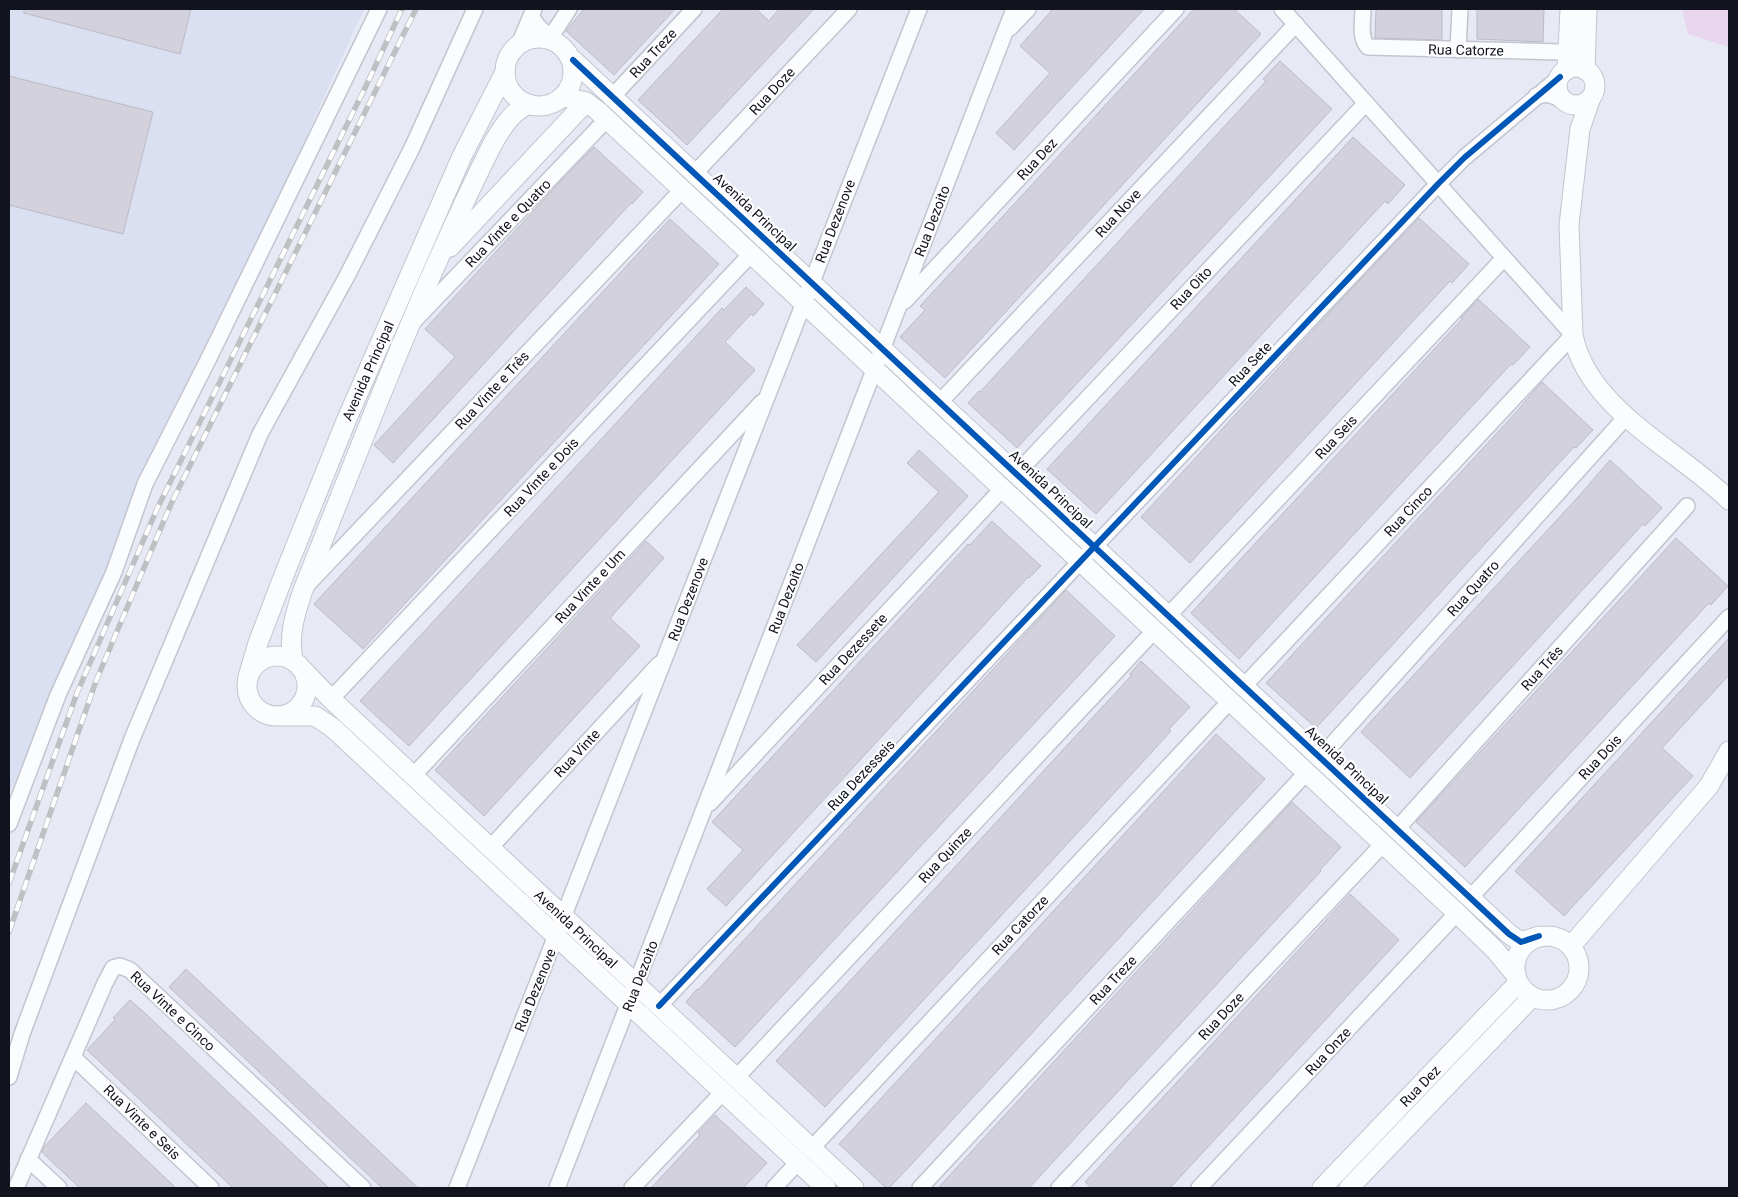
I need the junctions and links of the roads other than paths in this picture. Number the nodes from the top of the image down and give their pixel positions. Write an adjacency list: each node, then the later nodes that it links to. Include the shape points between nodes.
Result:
1 (379, 9): 73 (street, via 145,484 114,572 58,695)
2 (476, 9): 89 (street, via 412,148 347,276 260,434 132,739)
3 (569, 9): 18 (street)
4 (694, 9): 25 (street, Rua Treze)
5 (849, 9): 35 (street, Rua Doze)
6 (919, 9): 41 (street, Rua Dezenove)
7 (1014, 9): 17 (street, Rua Dezoito)
8 (1028, 9): 17 (street)
9 (1176, 9): 43 (street, Rua Dez)
10 (1282, 9): 16 (street)
11 (1363, 9): 20 (street, Rua Catorze, via 1362,36 1368,47)
12 (1460, 9): 20 (street)
13 (1570, 9): 24 (street)
14 (1587, 9): 24 (street)
15 (533, 12): 18 (street, via 537,25); 19 (street)
16 (1296, 24): 31 (street); 49 (street, Rua Nove)
17 (1005, 34): 43 (street, Rua Dezoito)
18 (550, 38): 19 (street, via 539,36); 22 (street, Avenida Principal)
19 (520, 42): 23 (street, Avenida Principal, via 510,52)
20 (1458, 50): 21 (street, Rua Catorze)
21 (1560, 52)
22 (573, 60): 25 (street, Avenida Principal); 27 (street, via 574,80)
23 (505, 72): 32 (street, via 514,95); 63 (street, Avenida Principal, via 462,156 346,421 284,574)
24 (1571, 72): 26 (street, Rua Sete); 28 (street, via 1593,77 1595,90); 29 (street, via 1557,83)
25 (612, 96): 35 (street, Avenida Principal)
26 (1536, 96): 29 (street, via 1548,94); 36 (street, Rua Sete)
27 (564, 97): 30 (street); 32 (street, via 548,105)
28 (1590, 100): 29 (street, via 1579,105); 34 (street)
29 (1565, 101): 34 (street)
30 (586, 102): 33 (street); 40 (street)
31 (1366, 102): 36 (street); 51 (street, Rua Oito)
32 (529, 104): 40 (street, Avenida Principal, via 521,107 500,130)
33 (607, 119): 37 (street); 44 (street, Rua Vinte e Quatro)
34 (1580, 128): 45 (street, via 1569,225)
35 (695, 173): 41 (street, Avenida Principal)
36 (1438, 184): 39 (street); 55 (street, Rua Sete)
37 (682, 190): 38 (street); 57 (street, Rua Vinte e Três)
38 (751, 254): 42 (street); 65 (street, Rua Vinte e Dois)
39 (1504, 258): 45 (street); 58 (street, Rua Seis)
40 (438, 259): 44 (street, Avenida Principal)
41 (811, 282): 42 (street, Rua Dezenove); 46 (street, Avenida Principal)
42 (803, 304): 47 (street); 48 (street, Rua Dezenove)
43 (898, 308): 46 (street, Rua Dezoito)
44 (409, 327): 57 (street, Avenida Principal)
45 (1573, 335): 50 (street, via 1588,373); 64 (street, Rua Cinco)
46 (882, 349): 47 (street, Rua Dezoito); 49 (street, Avenida Principal)
47 (874, 370): 52 (street); 72 (street, Rua Dezoito)
48 (767, 396): 61 (street, Rua Dezenove); 71 (street, Rua Vinte e Um)
49 (940, 402): 51 (street, Avenida Principal)
50 (1626, 418): 53 (street, via 1690,465); 69 (street, Rua Quatro)
51 (1016, 474): 55 (street, Avenida Principal)
52 (1002, 489): 56 (street); 72 (street, Rua Dezessete)
53 (1729, 500)
54 (1687, 506): 74 (street, Rua Três)
55 (1094, 547): 56 (street, Rua Sete); 58 (street, Avenida Principal)
56 (1080, 562): 60 (street); 87 (street, Rua Dezesseis)
57 (303, 590): 62 (street, Avenida Principal, via 290,641)
58 (1168, 616): 64 (street, Avenida Principal)
59 (1729, 617): 77 (street, Rua Dois)
60 (1154, 631): 66 (street); 90 (street, Rua Quinze)
61 (665, 658): 76 (street, Rua Vinte); 79 (street, Rua Dezenove)
62 (297, 664): 63 (street, via 284,657 266,658 252,668); 65 (street, Avenida Principal); 67 (street, Avenida Principal, via 306,677 305,698 292,713)
63 (248, 677): 67 (street, Avenida Principal, via 248,694 257,709 264,714)
64 (1244, 686): 69 (street, Avenida Principal)
65 (331, 699): 71 (street, Avenida Principal)
66 (1230, 701): 70 (street); 92 (street, Rua Catorze)
67 (282, 716): 80 (street, Avenida Principal, via 315,716 333,728)
68 (1729, 751): 82 (street, via 1709,786)
69 (1320, 758): 74 (street, Avenida Principal)
70 (1306, 773): 75 (street); 104 (street, Rua Treze)
71 (413, 776): 76 (street, Avenida Principal)
72 (704, 809): 84 (street, Rua Dezoito)
73 (9, 824)
74 (1397, 829): 77 (street, Avenida Principal)
75 (1383, 844): 78 (street); 105 (street, Rua Doze)
76 (490, 848): 79 (street, Avenida Principal)
77 (1470, 898): 81 (street, Avenida Principal, via 1521,942)
78 (1457, 913): 83 (street, via 1495,950); 106 (street, Rua Onze)
79 (564, 917): 80 (street, Rua Dezenove); 84 (street, Avenida Principal)
80 (556, 936): 86 (street, Avenida Principal); 98 (street, Rua Dezenove)
81 (1539, 936): 82 (street, Avenida Principal, via 1557,937); 83 (street, via 1530,940 1517,954)
82 (1571, 946): 85 (street, via 1579,967 1573,988 1554,999)
83 (1517, 978): 85 (street); 107 (street, Rua Dez)
84 (636, 985): 86 (street, Rua Dezoito); 87 (street, Avenida Principal)
85 (1532, 997): 108 (street)
86 (629, 1004): 91 (street, Avenida Principal); 99 (street, Rua Dezoito)
87 (659, 1006): 90 (street, Avenida Principal)
88 (73, 1056): 93 (street, Rua Vinte e Cinco); 96 (street, Rua Vinte e Seis); 97 (street, Rua Vinte e Cinco, via 110,972 120,966 134,975)
89 (9, 1077)
90 (736, 1078): 92 (street, Avenida Principal)
91 (723, 1092): 92 (street, Avenida Principal); 100 (street)
92 (805, 1155): 101 (street, Rua Catorze); 102 (street, Avenida Principal); 103 (street, Avenida Principal)
93 (28, 1159): 94 (street, Rua Vinte e Cinco); 95 (street)
94 (16, 1188)
95 (59, 1188)
96 (211, 1188)
97 (363, 1188)
98 (457, 1188)
99 (557, 1188)
100 (632, 1188)
101 (774, 1188)
102 (826, 1188)
103 (854, 1188)
104 (920, 1188)
105 (1059, 1188)
106 (1199, 1188)
107 (1322, 1188)
108 (1349, 1188)

